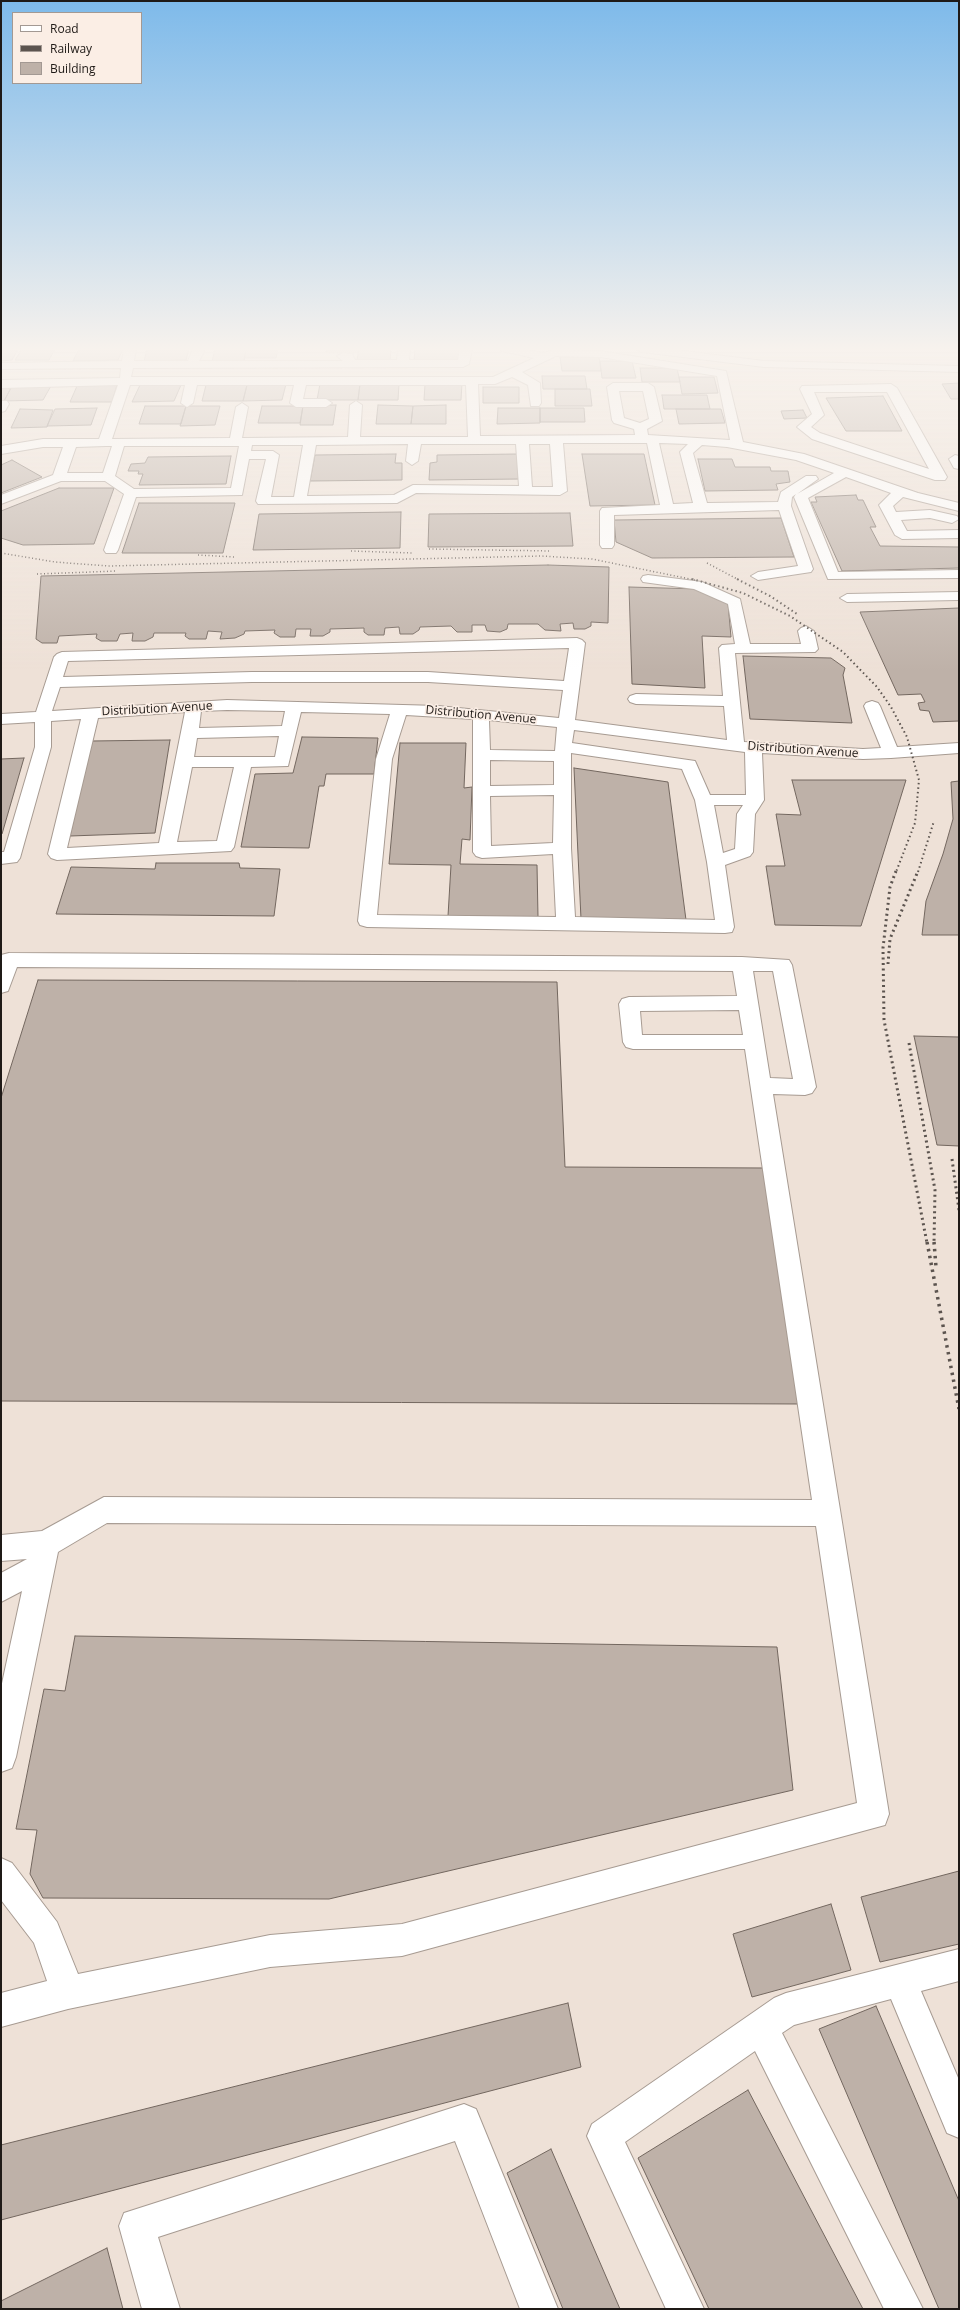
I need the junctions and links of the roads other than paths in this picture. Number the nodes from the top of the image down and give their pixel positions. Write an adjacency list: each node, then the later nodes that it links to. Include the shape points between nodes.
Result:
1 (66, 457): 17 (street)
2 (114, 457): 18 (street)
3 (244, 457): 21 (street, via 237,492)
4 (273, 457): 24 (street, via 263,501)
5 (307, 457): 24 (street)
6 (413, 457): 14 (street)
7 (524, 457): 22 (street)
8 (557, 457): 22 (street, via 560,491)
9 (652, 457): 29 (street)
10 (687, 457): 27 (street)
11 (799, 457): 15 (street)
12 (879, 457): 19 (street)
13 (929, 457): 19 (street)
14 (412, 461)
15 (829, 467): 16 (street); 26 (street, via 786,495)
16 (844, 472): 20 (street); 35 (street, via 802,497 833,576)
17 (59, 477): 18 (street); 23 (street)
18 (108, 477): 21 (street)
19 (940, 477): 25 (street)
20 (900, 492): 25 (street); 30 (street, via 886,505)
21 (131, 493): 34 (street)
22 (530, 494): 24 (street, via 413,489 397,499)
23 (1, 500)
24 (300, 501)
25 (932, 501): 28 (street)
26 (784, 506): 27 (street); 36 (street, via 806,569)
27 (701, 507): 29 (street)
28 (959, 507)
29 (667, 508): 33 (street, via 607,511)
30 (892, 516): 31 (street, via 930,514); 32 (street, via 902,534)
31 (959, 520)
32 (959, 534)
33 (607, 545)
34 (111, 550)
35 (959, 574)
36 (758, 576)
37 (648, 579): 42 (street, via 697,585 735,602)
38 (959, 596): 39 (street)
39 (847, 598)
40 (806, 631): 42 (street, via 810,649)
41 (435, 648): 43 (street); 46 (street, via 577,643); 47 (street)
42 (743, 648): 49 (street, via 727,648)
43 (252, 652): 44 (street); 45 (street, via 62,657)
44 (252, 676): 45 (street); 47 (street); 50 (street)
45 (55, 682): 56 (street)
46 (572, 686): 47 (street); 58 (street)
47 (417, 696): 53 (street, Distribution Avenue); 55 (street, Distribution Avenue); 76 (street, via 384,759 367,921)
48 (636, 699): 49 (street)
49 (732, 701): 61 (street)
50 (248, 706): 52 (street, Distribution Avenue); 53 (street, Distribution Avenue)
51 (872, 706): 64 (street)
52 (194, 707): 54 (street, Distribution Avenue); 60 (street)
53 (294, 707): 59 (street)
54 (91, 712): 56 (street, Distribution Avenue); 72 (street, via 57,854)
55 (481, 714): 58 (street, Distribution Avenue); 65 (street)
56 (42, 715): 57 (street, Distribution Avenue); 74 (street, via 43,747 11,858)
57 (1, 719)
58 (567, 724): 61 (street, Distribution Avenue); 63 (street)
59 (289, 731): 60 (street); 67 (street, via 282,762)
60 (190, 733): 66 (street)
61 (744, 747): 64 (street, Distribution Avenue, via 863,754); 71 (street)
62 (959, 748): 64 (street, Distribution Avenue)
63 (563, 752): 65 (street); 68 (street); 70 (street, via 689,765)
64 (891, 753)
65 (481, 755): 69 (street)
66 (185, 762): 67 (street); 72 (street)
67 (244, 762): 72 (street, via 225,847)
68 (563, 790): 69 (street); 73 (street)
69 (481, 791): 73 (street, via 482,852)
70 (704, 800): 71 (street); 75 (street)
71 (755, 800): 75 (street, via 746,814 744,852)
72 (167, 848)
73 (562, 848): 76 (street)
74 (1, 858)
75 (716, 862): 76 (street, via 725,927)
76 (566, 923)
77 (5, 961): 78 (street); 79 (street)
78 (742, 964): 80 (street); 82 (street, via 782,965 805,1087)
79 (1, 986)
80 (749, 1003): 81 (street); 81 (street, via 629,1004 633,1042)
81 (755, 1042): 82 (street)
82 (761, 1086): 83 (street)
83 (828, 1513): 85 (street, via 104,1510); 91 (street, via 874,1814 402,1940 270,1952)
84 (1, 1548): 85 (street)
85 (44, 1555): 86 (street); 87 (street)
86 (1, 1588)
87 (1, 1757)
88 (1, 1874): 91 (street, via 46,1933)
89 (959, 1965): 90 (street)
90 (900, 1980): 93 (street, via 786,2010); 94 (street)
91 (68, 1992): 92 (street)
92 (1, 2010)
93 (761, 2027): 97 (street, via 604,2136); 98 (street)
94 (959, 2122)
95 (161, 2309): 96 (street, via 137,2226 464,2121)
96 (539, 2309)
97 (685, 2309)
98 (904, 2309)

